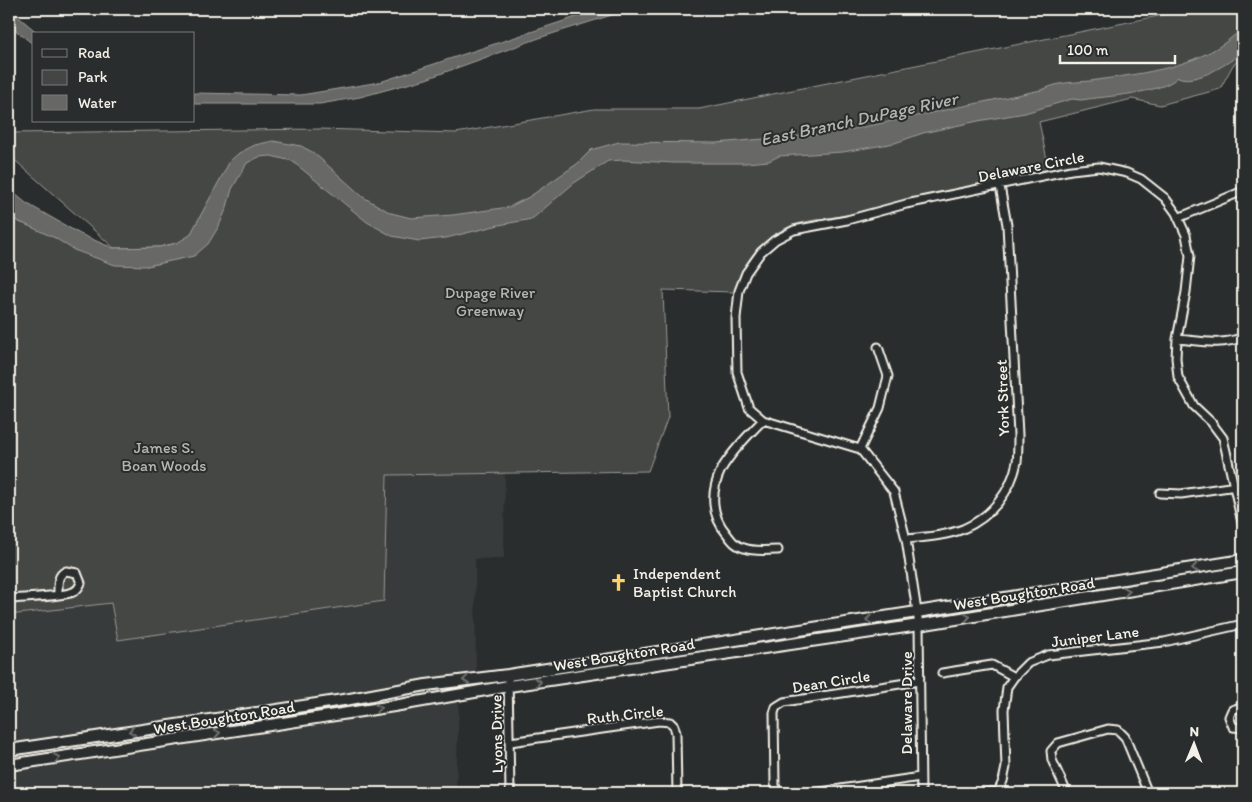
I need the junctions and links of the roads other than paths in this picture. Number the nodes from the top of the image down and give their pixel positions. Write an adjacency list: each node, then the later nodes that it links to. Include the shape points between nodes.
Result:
1 (1000, 186): 3 (street, Delaware Circle, via 1099,167 1141,179 1165,198); 7 (street, Delaware Circle, via 794,230 775,240 762,252 746,273 739,291 736,363 749,408); 13 (street, York Street, via 1007,225 1017,462 1008,488 985,516 963,529)
2 (1243, 191): 3 (street)
3 (1178, 218): 5 (street, Delaware Circle, via 1186,235 1190,256)
4 (1243, 337): 5 (street, via 1231,342)
5 (1177, 339): 10 (street, Delaware Circle, via 1178,377 1194,406 1223,438)
6 (878, 347): 8 (street, via 888,376 880,408)
7 (763, 420): 8 (street); 14 (street, via 721,470 712,505 717,519 735,545 753,550)
8 (860, 449): 13 (street, via 894,492)
9 (1243, 485): 10 (street)
10 (1233, 487): 11 (street, via 1181,494); 12 (street, Delaware Circle)
11 (1160, 492)
12 (1243, 527)
13 (906, 539): 19 (street)
14 (778, 550)
15 (1243, 560): 19 (main road, West Boughton Road, one-way to 19)
16 (1243, 572): 21 (main road, West Boughton Road, one-way to 16)
17 (58, 594): 18 (street)
18 (9, 601)
19 (917, 612): 21 (street, Delaware Drive); 22 (main road, West Boughton Road, one-way to 22)
20 (1243, 624): 26 (street, Juniper Lane, via 1164,642 1048,655 1028,663)
21 (919, 625): 23 (main road, West Boughton Road); 27 (street, Delaware Drive)
22 (596, 661): 23 (street); 25 (main road, West Boughton Road)
23 (596, 673): 29 (main road, West Boughton Road, one-way to 23)
24 (942, 673): 26 (street, via 992,665)
25 (508, 675): 28 (main road, West Boughton Road, one-way to 28); 29 (street, Lyons Drive)
26 (1014, 677): 43 (street, Juniper Lane, via 1008,687 1004,710 1006,767)
27 (919, 681): 36 (street, Delaware Drive); 39 (street, Dean Circle, via 778,705 774,713 775,785)
28 (445, 683): 30 (street); 34 (main road, West Boughton Road, one-way to 34)
29 (509, 686): 30 (main road, West Boughton Road); 33 (street, Lyons Drive)
30 (444, 697): 35 (main road, West Boughton Road, one-way to 30)
31 (1243, 706): 32 (street, via 1232,710 1228,717 1233,727)
32 (1243, 728)
33 (510, 742): 37 (street, Lyons Drive); 38 (street, Ruth Circle, via 670,722 676,733)
34 (9, 750)
35 (9, 765)
36 (920, 777): 40 (street); 41 (street, Delaware Drive)
37 (510, 793)
38 (676, 793)
39 (778, 793)
40 (814, 793)
41 (921, 793)
42 (984, 793): 43 (street)
43 (1000, 793)
44 (1067, 793): 45 (street, via 1051,751 1058,743 1108,729 1118,730 1125,737)
45 (1148, 793)

